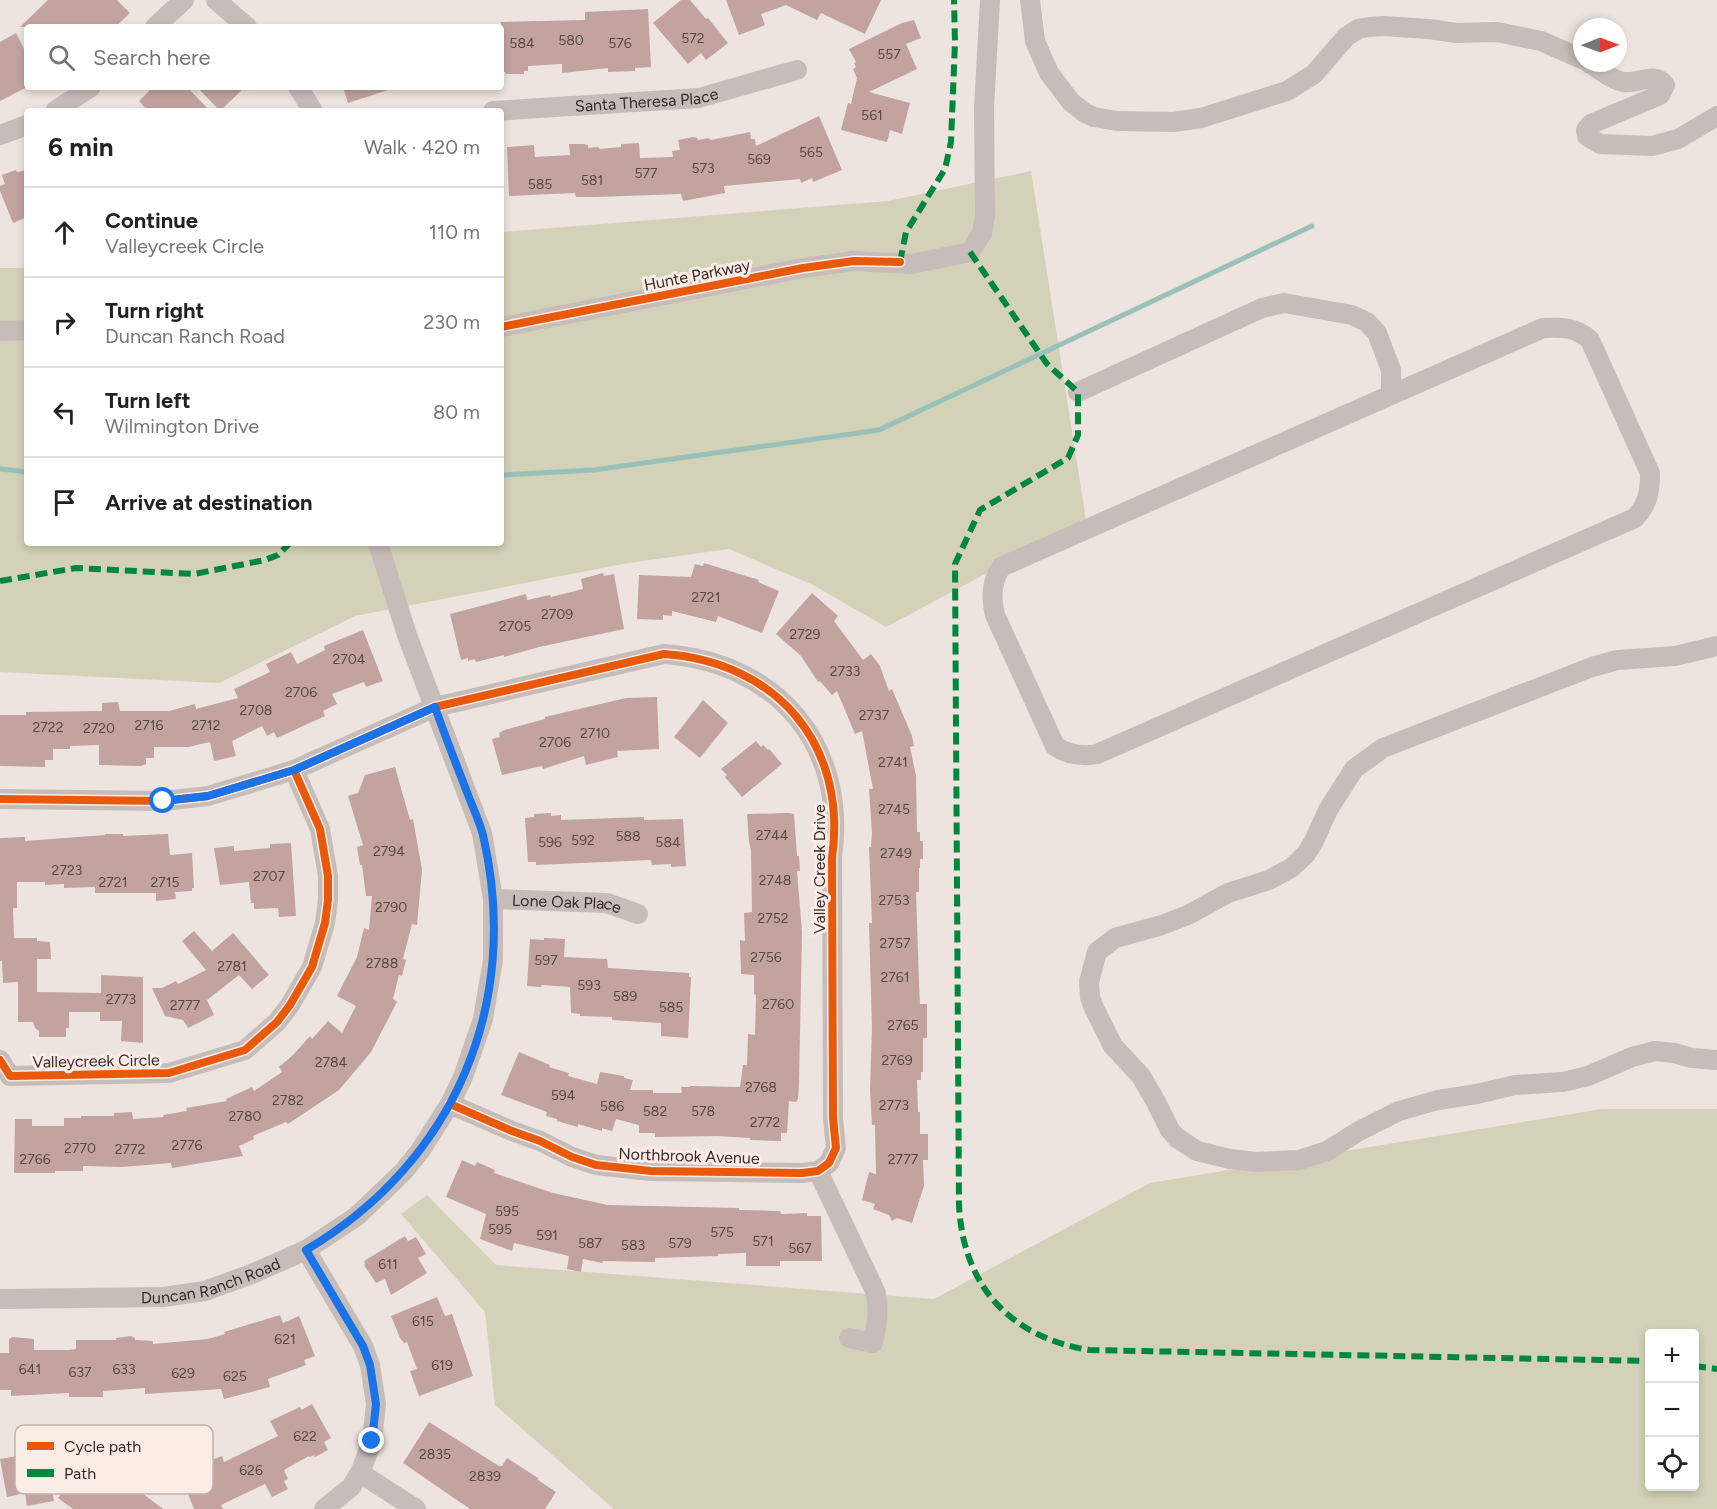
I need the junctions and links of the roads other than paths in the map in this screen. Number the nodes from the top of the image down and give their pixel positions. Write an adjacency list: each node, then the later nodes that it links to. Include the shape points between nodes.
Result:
1 (184, 0): 5 (street)
2 (216, 0): 6 (street)
3 (990, 0): 18 (street, Hunte Parkway, via 984,108 985,216 982,233 970,252 912,264 854,261 803,268)
4 (1030, 0): 7 (street, via 1035,41 1049,73 1071,102 1085,113 1118,121 1174,123 1287,92 1314,74 1346,37 1369,27 1497,32 1541,41)
5 (157, 24)
6 (244, 24)
7 (1573, 55)
8 (797, 70): 14 (street, Santa Theresa Place, via 699,98)
9 (1604, 72): 15 (street, via 1624,82 1652,78 1665,85 1660,95 1591,124 1587,136 1600,144 1652,146 1678,139)
10 (86, 90): 12 (street)
11 (300, 90): 13 (street)
12 (60, 108)
13 (311, 108)
14 (504, 110)
15 (1717, 116)
16 (24, 125): 17 (street)
17 (0, 135)
18 (504, 326)
19 (24, 330): 20 (street)
20 (0, 331)
21 (1078, 392): 22 (street, via 1262,308 1284,303 1352,315 1367,322 1377,333 1391,370)
22 (1391, 395): 22 (street, via 1001,567 994,577 991,600 995,615 1055,746 1074,755 1097,754 1635,518 1645,507 1650,473 1590,340 1582,332 1543,328)
23 (379, 546): 25 (street, Duncan Ranch Road)
24 (1717, 646): 31 (street, via 1592,667 1383,748 1354,769 1306,854 1291,868 1179,918 1115,938 1097,952 1089,982 1094,1008 1113,1046 1141,1076 1177,1138 1197,1151 1256,1162 1316,1156 1399,1111 1438,1100 1515,1085 1563,1082 1654,1052)
25 (435, 707): 26 (street); 28 (street, Duncan Ranch Road, via 482,833); 33 (street, Valley Creek Drive, via 664,654 698,658 740,673 769,690 796,715 823,758 835,815 832,858 836,1148)
26 (294, 770): 27 (street, via 208,796 163,801); 30 (street, Valleycreek Circle, via 320,829 328,900 312,967 290,1005 261,1037 244,1050 169,1073 10,1076)
27 (0, 799)
28 (493, 899): 29 (street, Lone Oak Place, via 607,903); 32 (street, Duncan Ranch Road, via 493,960 487,1000 474,1049)
29 (638, 914)
30 (0, 1060)
31 (1717, 1060)
32 (450, 1104): 33 (street, Northbrook Avenue, via 596,1165 651,1171 802,1173); 34 (street, Duncan Ranch Road, via 420,1151 381,1195)
33 (824, 1167): 36 (street, via 876,1293 879,1313 873,1343)
34 (306, 1250): 35 (street, Duncan Ranch Road, via 205,1291 162,1297); 37 (street, via 363,1346 370,1365 375,1424)
35 (0, 1299)
36 (849, 1338)
37 (360, 1473): 38 (street, via 351,1487); 39 (street)
38 (324, 1509)
39 (416, 1509)

